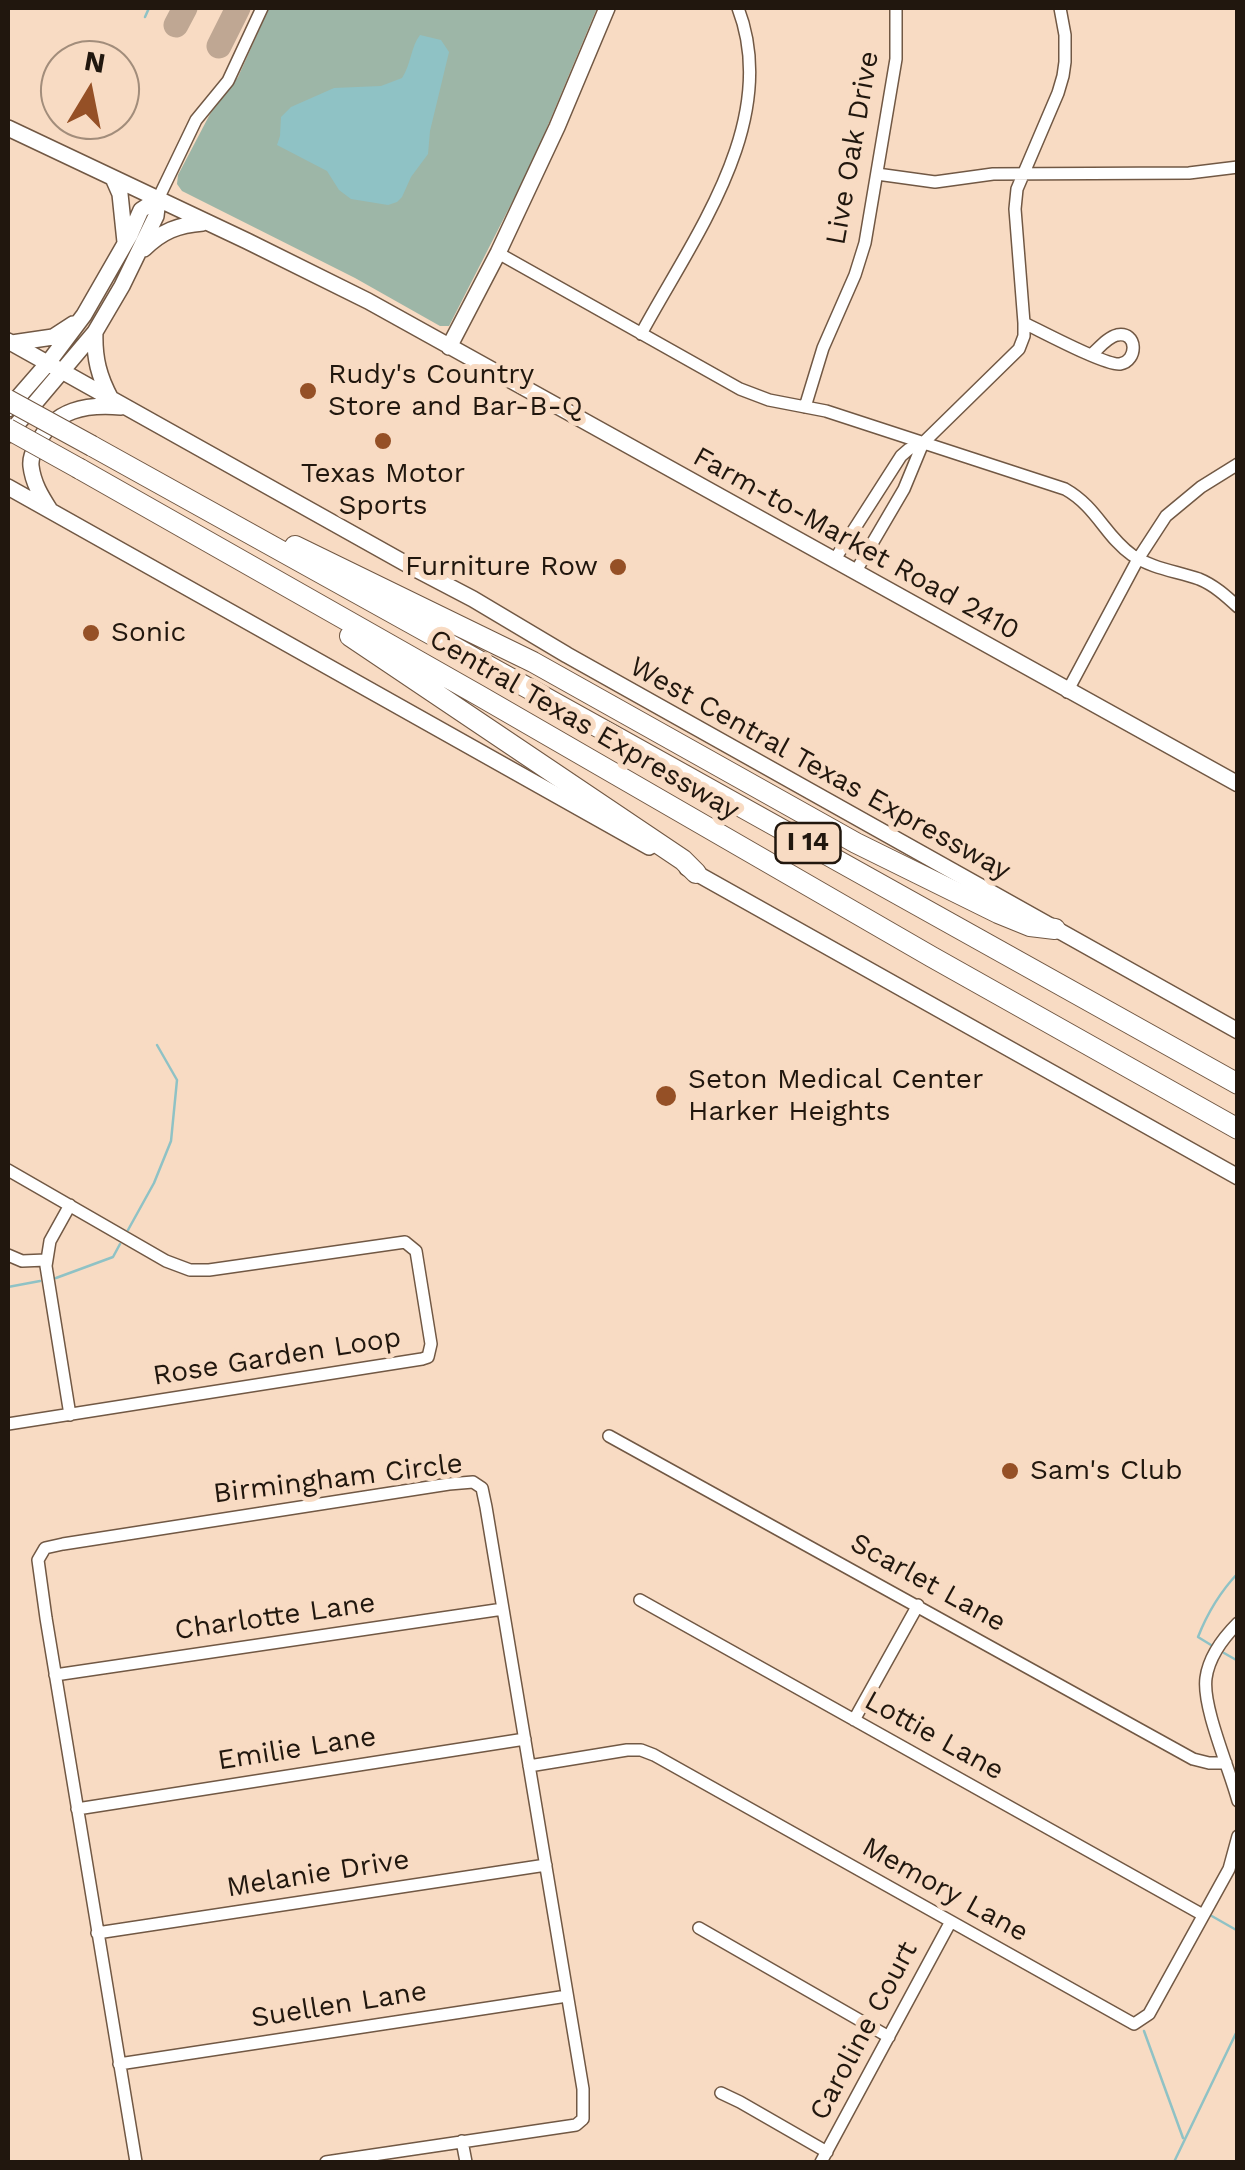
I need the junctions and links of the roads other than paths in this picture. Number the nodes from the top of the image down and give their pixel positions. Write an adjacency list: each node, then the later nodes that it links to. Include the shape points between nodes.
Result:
1 (262, 8): 11 (street)
2 (607, 8): 14 (main road)
3 (738, 8): 18 (street, via 749,72 742,130 712,207)
4 (896, 8): 8 (street, Live Oak Drive, via 896,59)
5 (1060, 8): 9 (street, via 1063,76)
6 (8, 128): 10 (main road, Farm-to-Market Road 2410)
7 (1238, 168): 9 (street)
8 (877, 174): 9 (street, via 934,182); 25 (street, Live Oak Drive, via 855,274)
9 (1023, 174): 16 (street, via 1015,210)
10 (112, 178): 11 (main road, Farm-to-Market Road 2410); 13 (main road)
11 (158, 200): 12 (main road, Farm-to-Market Road 2410); 13 (main road, via 142,210)
12 (209, 223): 13 (main road, via 184,224); 20 (main road, Farm-to-Market Road 2410)
13 (131, 249): 15 (main road); 17 (main road, via 122,286)
14 (498, 253): 18 (street); 20 (main road)
15 (84, 316): 19 (main road, via 53,337); 22 (main road)
16 (1024, 323): 21 (street); 28 (street, via 1020,349 1010,361)
17 (94, 332): 22 (main road); 24 (main road, via 102,381)
18 (641, 334): 25 (street, via 740,389)
19 (10, 342): 22 (main road, West Central Texas Expressway)
20 (450, 346): 34 (main road, Farm-to-Market Road 2410)
21 (1092, 354)
22 (55, 367): 24 (main road, West Central Texas Expressway); 26 (main road); 27 (main road)
23 (8, 400): 32 (highway, Central Texas Expressway / I 14, bridge)
24 (118, 403): 31 (main road, via 74,409 44,430 30,460); 41 (main road, West Central Texas Expressway)
25 (805, 406): 28 (street)
26 (8, 409)
27 (8, 432): 36 (highway, Central Texas Expressway / I 14, bridge)
28 (922, 444): 33 (street, via 1065,489); 34 (street, via 901,456); 35 (street)
29 (1238, 464): 33 (street, via 1178,504)
30 (8, 490): 31 (main road)
31 (50, 510): 40 (main road)
32 (226, 521): 41 (highway, via 261,529 533,662 945,888 1030,926); 43 (highway, Central Texas Expressway / I 14)
33 (1138, 559): 37 (street, via 1210,585); 38 (street)
34 (835, 560): 35 (main road, Farm-to-Market Road 2410)
35 (856, 571): 38 (main road, Farm-to-Market Road 2410)
36 (311, 602): 40 (highway, via 373,652); 44 (highway, Central Texas Expressway / I 14)
37 (1238, 606)
38 (1067, 692): 39 (main road, Farm-to-Market Road 2410)
39 (1238, 784)
40 (696, 873): 46 (main road)
41 (1055, 929): 42 (main road, West Central Texas Expressway)
42 (1238, 1031)
43 (1238, 1084)
44 (1238, 1130)
45 (8, 1170): 47 (street, Rose Garden Loop)
46 (1238, 1177)
47 (70, 1205): 49 (street); 50 (street, Rose Garden Loop, via 190,1270 405,1242 416,1250 431,1344 422,1359)
48 (8, 1255): 49 (street)
49 (46, 1260): 50 (street)
50 (70, 1415): 51 (street, Rose Garden Loop)
51 (8, 1424)
52 (609, 1436): 54 (street, Scarlet Lane)
53 (640, 1600): 58 (street, Lottie Lane)
54 (918, 1605): 58 (street); 60 (street, Scarlet Lane, via 1193,1759)
55 (503, 1609): 57 (street, Charlotte Lane); 57 (street, Birmingham Circle, via 482,1488 449,1484 45,1548 39,1573); 59 (street, Birmingham Circle)
56 (1238, 1623): 60 (street, via 1222,1640 1206,1678)
57 (55, 1675): 63 (street, Birmingham Circle)
58 (854, 1720): 66 (street, Lottie Lane)
59 (525, 1739): 61 (street, Birmingham Circle); 63 (street, Emilie Lane)
60 (1226, 1763): 62 (street)
61 (529, 1766): 65 (street, Birmingham Circle); 67 (street, Memory Lane, via 627,1750 654,1755)
62 (1238, 1801)
63 (77, 1809): 69 (street, Birmingham Circle)
64 (1238, 1836): 66 (street, Memory Lane, via 1229,1870)
65 (546, 1865): 69 (street, Melanie Drive); 70 (street, Birmingham Circle)
66 (1203, 1915): 67 (street, Memory Lane, via 1149,2014 1134,2024)
67 (950, 1922): 71 (street, Caroline Court)
68 (698, 1928): 71 (street)
69 (98, 1933): 72 (street, Birmingham Circle)
70 (567, 1996): 72 (street, Suellen Lane); 74 (street, Birmingham Circle, via 584,2119)
71 (889, 2038): 75 (street, Caroline Court)
72 (119, 2064): 76 (street, Birmingham Circle)
73 (721, 2093): 75 (street)
74 (462, 2141): 77 (street, Birmingham Circle); 78 (street)
75 (824, 2157)
76 (136, 2162)
77 (326, 2162)
78 (466, 2162)

